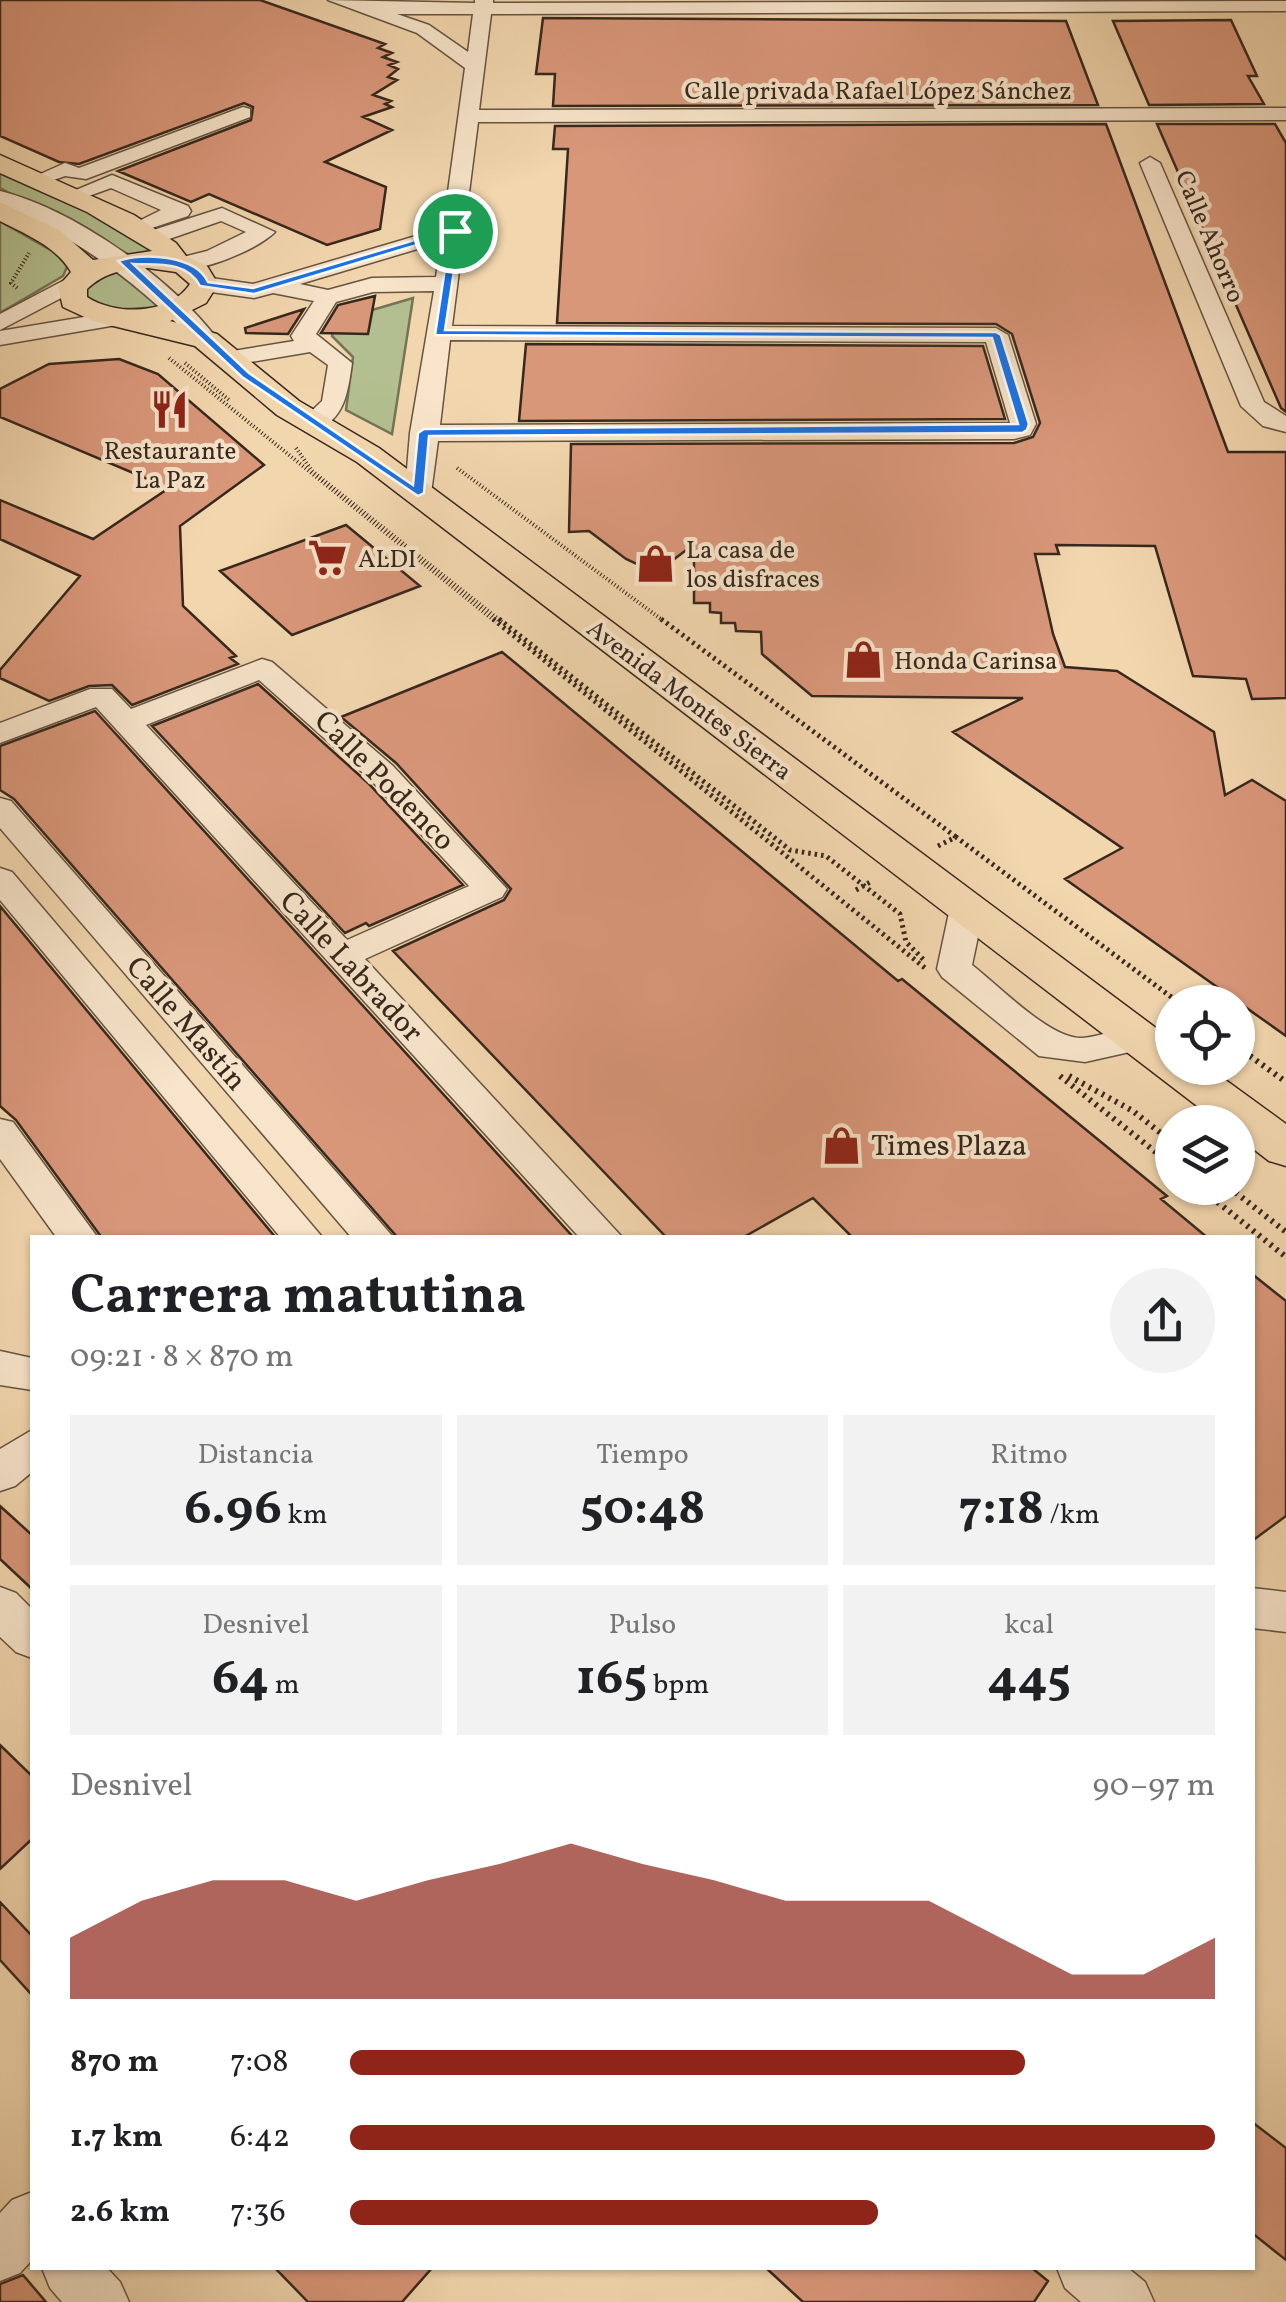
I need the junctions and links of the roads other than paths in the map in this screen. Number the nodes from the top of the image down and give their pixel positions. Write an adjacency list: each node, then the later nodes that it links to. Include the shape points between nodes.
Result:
1 (337, 0): 6 (street)
2 (484, 4): 3 (street); 6 (street); 8 (street)
3 (953, 4): 4 (street)
4 (1168, 4): 5 (street)
5 (1278, 6): 7 (street)
6 (364, 9): 8 (street, via 423,28)
7 (1286, 33)
8 (475, 66): 11 (street)
9 (243, 113): 14 (street, via 79,174 65,169)
10 (1286, 114): 11 (street, Calle privada Rafael López Sánchez)
11 (469, 116): 19 (street)
12 (1150, 163): 32 (street, Calle Ahorro, via 1253,406)
13 (0, 164): 14 (main road)
14 (37, 180): 15 (main road)
15 (73, 196): 18 (main road); 18 (street, via 112,181 159,202)
16 (0, 197): 20 (street)
17 (0, 210): 21 (main road, via 66,247 80,259)
18 (134, 228): 22 (main road, via 172,252); 22 (street, via 222,214 264,232 215,256)
19 (455, 231): 23 (street); 24 (street)
20 (123, 261): 21 (main road); 22 (main road); 22 (street)
21 (82, 277): 26 (main road, Avenida Montes Sierra, via 71,294 80,308); 27 (street)
22 (188, 282): 24 (street); 26 (main road); 31 (main road, via 214,310)
23 (447, 284): 25 (street, via 372,284); 28 (street)
24 (263, 288): 25 (street)
25 (328, 298): 30 (street, via 303,336)
26 (122, 318): 29 (street); 31 (main road, Avenida Montes Sierra)
27 (0, 323)
28 (439, 333): 33 (street); 33 (street, via 996,335 1024,424 1014,431)
29 (0, 338)
30 (316, 344): 31 (street); 34 (street, via 340,362 334,403)
31 (201, 349): 34 (main road, Avenida Montes Sierra)
32 (1286, 424)
33 (424, 433): 35 (street)
34 (296, 436): 35 (main road, Avenida Montes Sierra, via 368,455)
35 (418, 493): 41 (main road, Avenida Montes Sierra)
36 (126, 722): 37 (street, Calle Labrador, via 101,695); 43 (street, Calle Labrador); 43 (street, Calle Podenco, via 262,668 411,798 490,889)
37 (0, 734)
38 (0, 808): 40 (street, Calle Mastín)
39 (0, 878): 42 (street, Calle Mastín)
40 (84, 904): 42 (street); 51 (street, Calle Mastín)
41 (967, 908): 44 (main road, Avenida Montes Sierra); 45 (street, via 954,969 1052,1047)
42 (39, 925): 50 (street, Calle Mastín)
43 (342, 955): 52 (street, Calle Labrador)
44 (1155, 1050)
45 (1155, 1055)
46 (1201, 1085): 48 (main road, Avenida Montes Sierra)
47 (0, 1132): 49 (street)
48 (1286, 1149)
49 (77, 1235)
50 (301, 1235)
51 (372, 1235)
52 (601, 1235)
53 (0, 1368): 54 (street)
54 (30, 1374)
55 (30, 1450): 56 (street)
56 (0, 1473)
57 (0, 1608): 60 (street)
58 (1255, 1608): 59 (street)
59 (1286, 1612)
60 (30, 1636)
61 (72, 2270): 63 (street)
62 (1088, 2270): 64 (street)
63 (100, 2302)
64 (1125, 2302)

